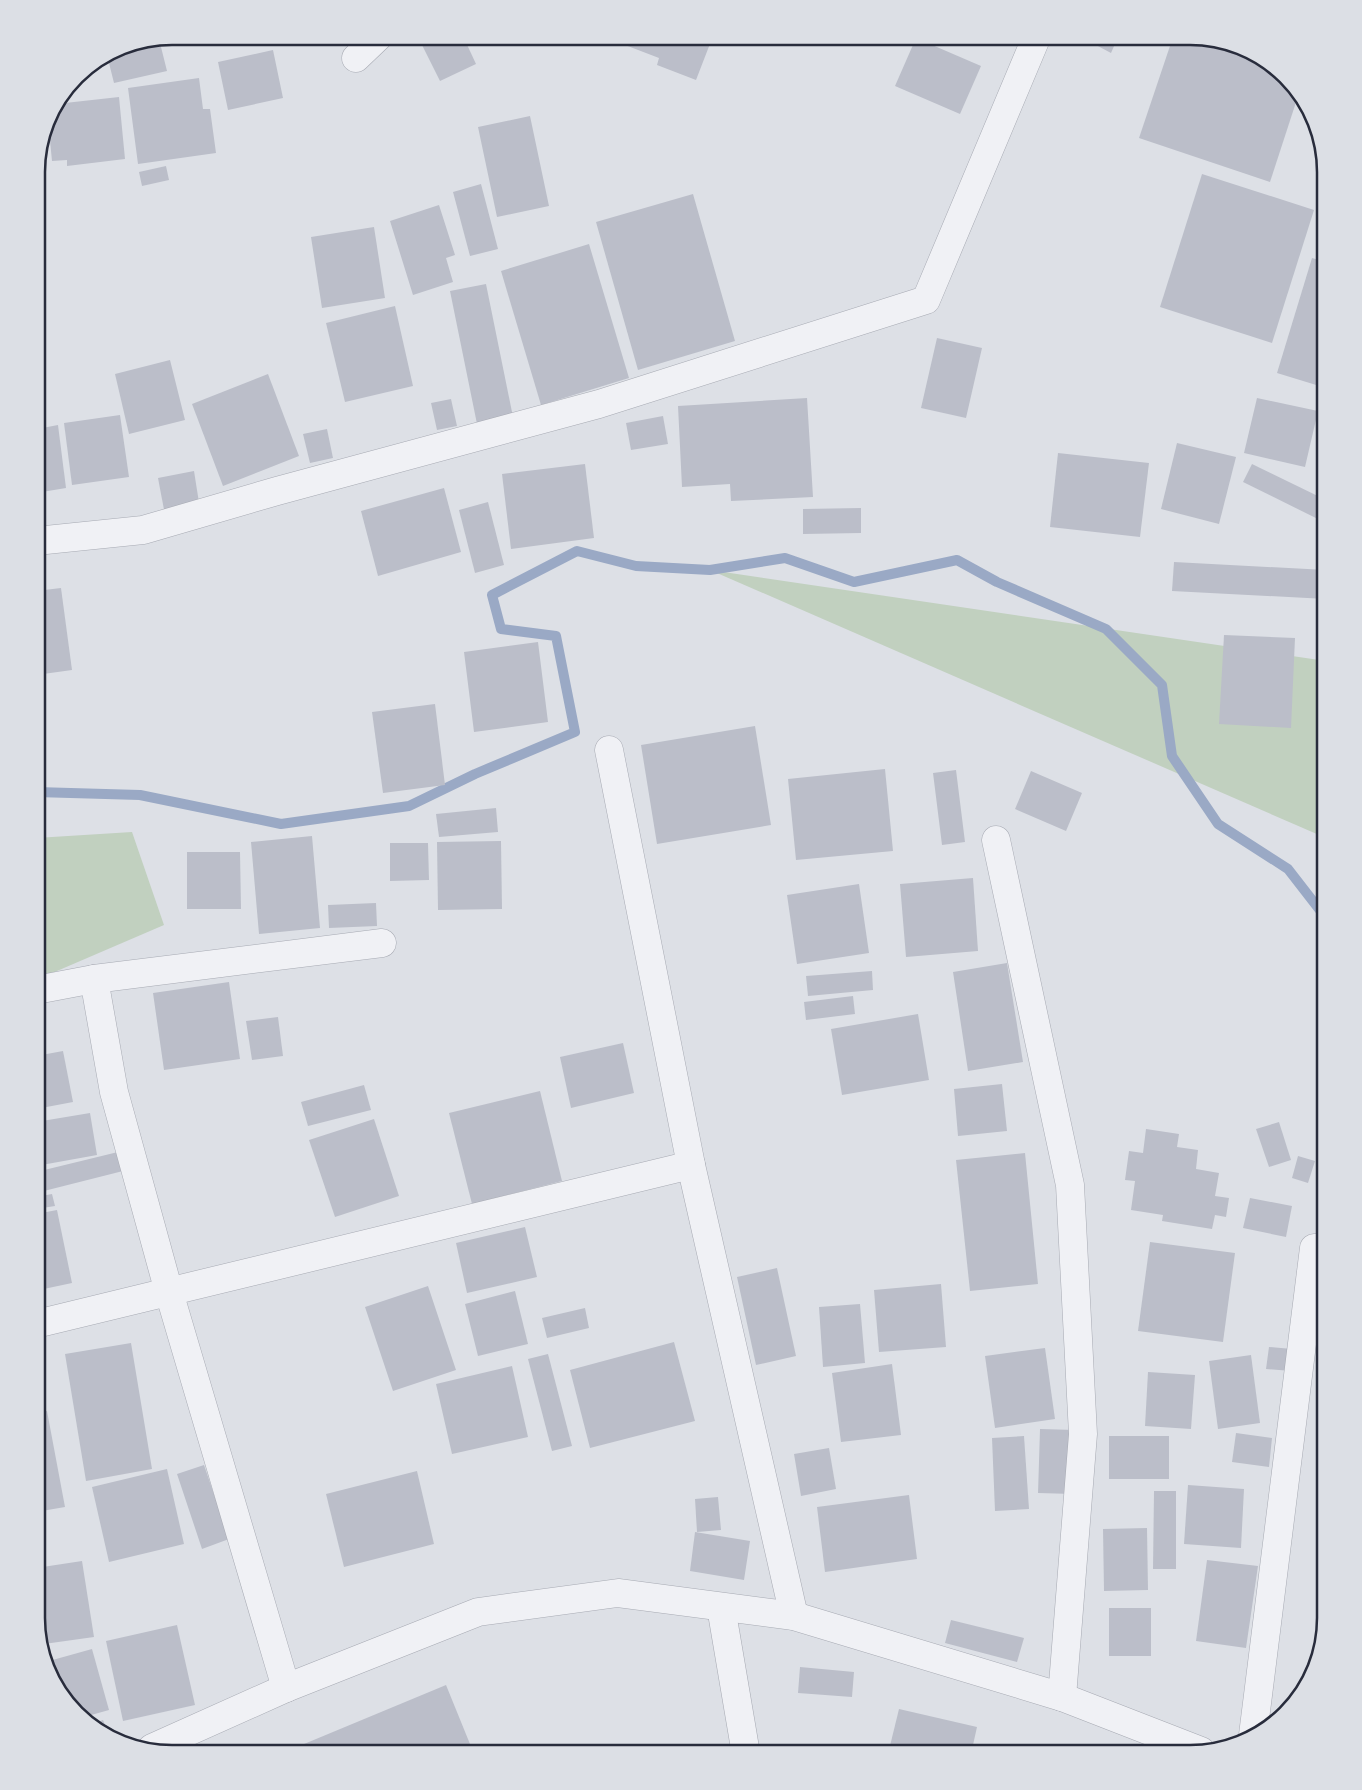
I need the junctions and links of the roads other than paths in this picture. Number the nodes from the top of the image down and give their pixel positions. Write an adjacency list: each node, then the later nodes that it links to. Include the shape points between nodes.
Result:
1 (370, 45): 3 (street)
2 (1034, 45): 4 (street, via 926,300 599,404 277,490 143,530)
3 (356, 58)
4 (45, 540)
5 (608, 750): 10 (street)
6 (996, 840): 17 (street, via 1070,1186 1083,1434)
7 (382, 943): 8 (street)
8 (94, 979): 9 (street); 12 (street, via 114,1092)
9 (45, 988)
10 (691, 1165): 12 (street); 15 (street)
11 (1314, 1248): 18 (street)
12 (169, 1292): 13 (street); 16 (street)
13 (45, 1322)
14 (721, 1607): 15 (street); 16 (street, via 618,1593 478,1612); 20 (street)
15 (794, 1616): 17 (street)
16 (286, 1688): 19 (street)
17 (1062, 1697): 21 (street)
18 (1254, 1727)
19 (160, 1744)
20 (744, 1745)
21 (1188, 1745)

